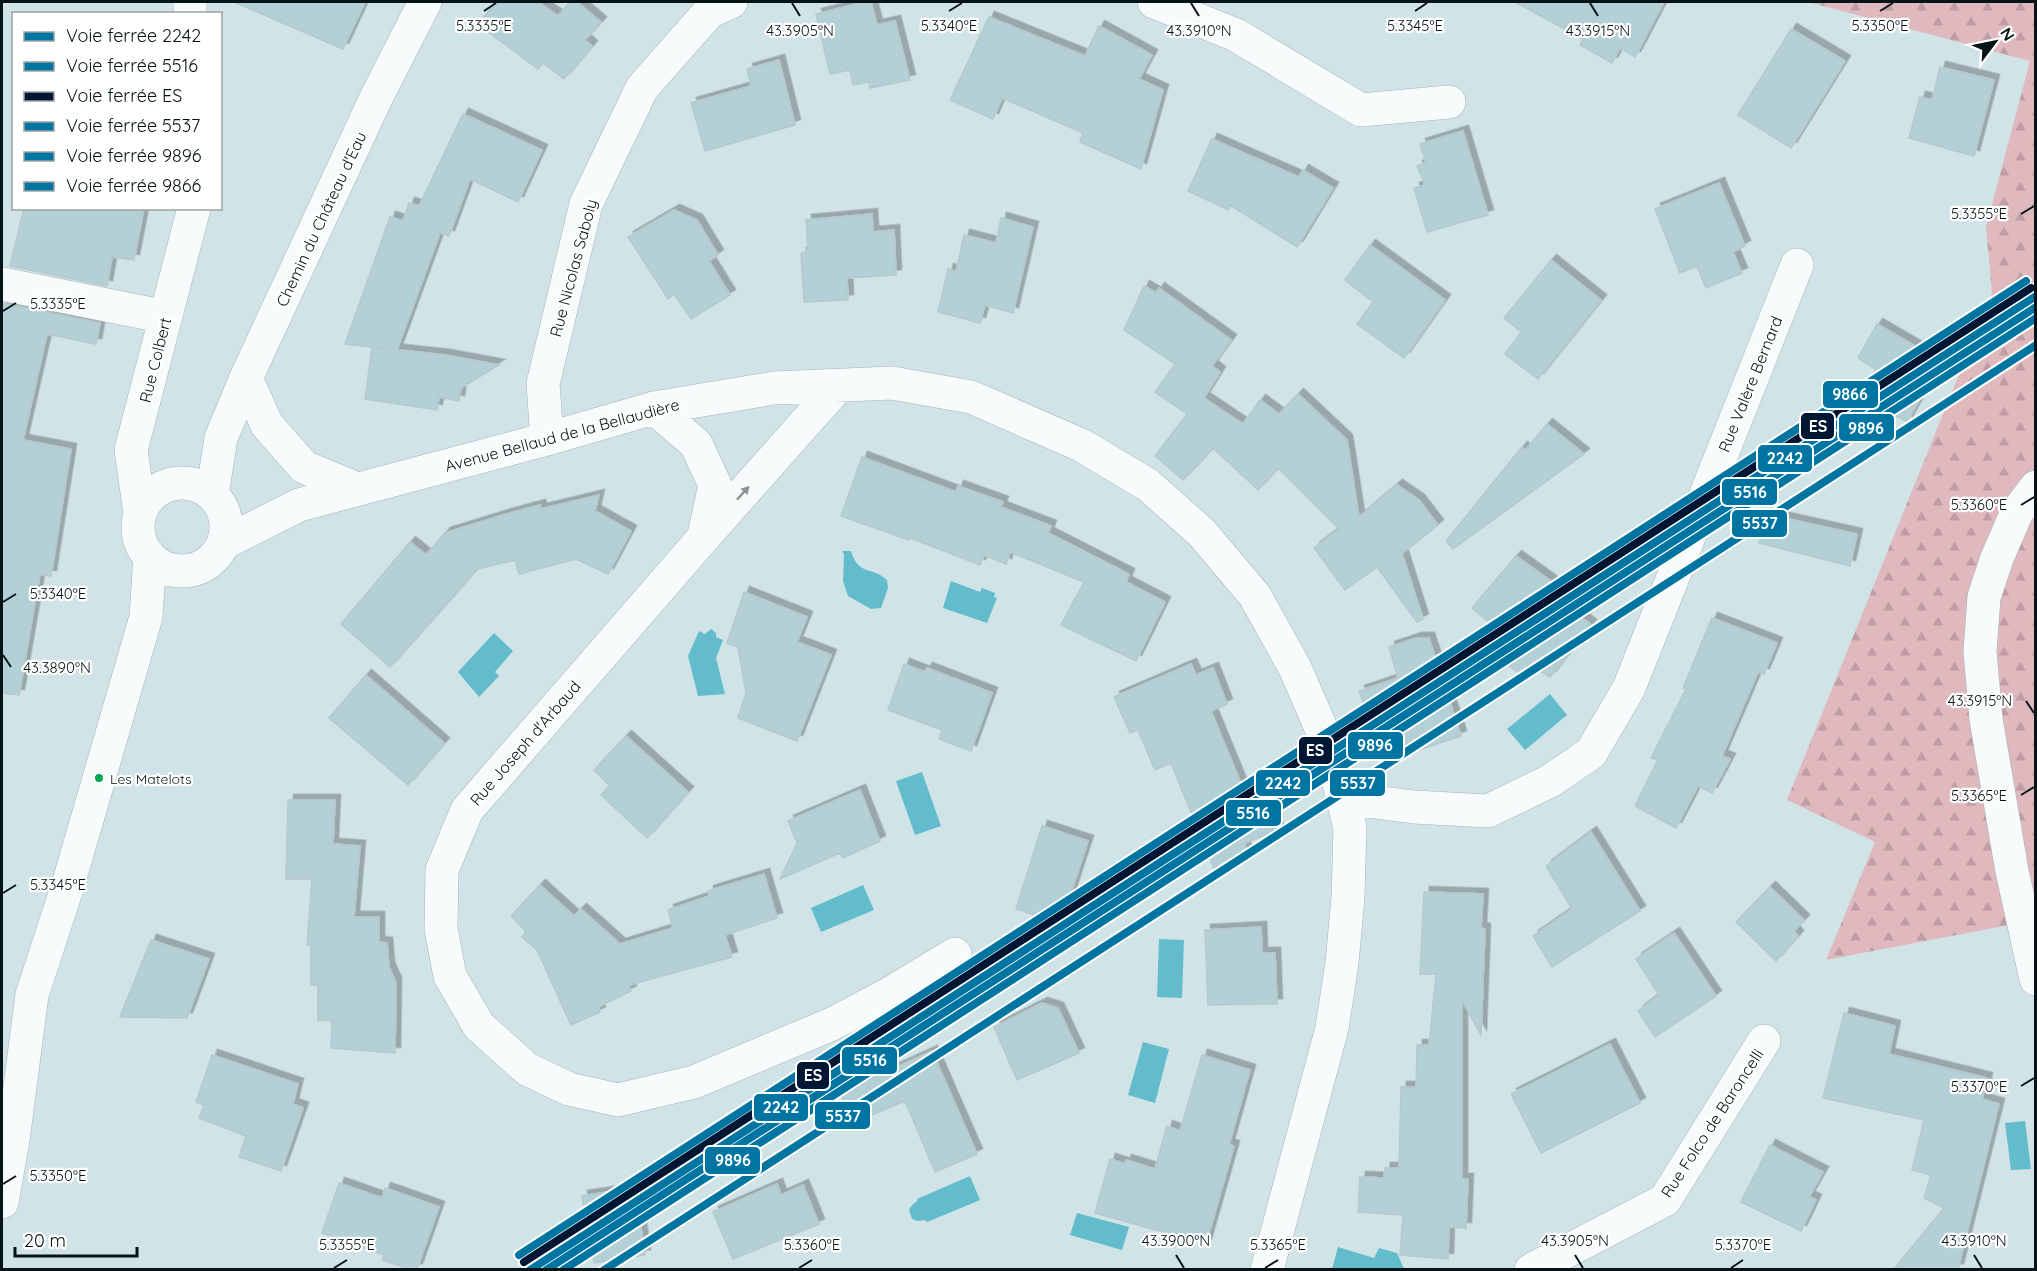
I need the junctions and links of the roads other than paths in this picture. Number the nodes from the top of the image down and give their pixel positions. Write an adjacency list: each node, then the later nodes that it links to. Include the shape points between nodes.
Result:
1 (425, 2): 9 (street, Chemin du Château d'Eau)
2 (731, 2): 12 (street, Rue Nicolas Saboly, via 709,12 642,88 586,204 543,384)
3 (1154, 2): 4 (street, via 1236,35 1361,110)
4 (1449, 102)
5 (193, 210): 8 (street, Rue Colbert)
6 (1797, 265): 23 (street, Rue Valère Bernard, via 1629,688 1591,753 1550,782 1488,811)
7 (2, 284): 8 (street)
8 (166, 317): 17 (street, Rue Colbert, via 131,450)
9 (246, 378): 14 (street, via 267,425 304,467); 15 (street, Chemin du Château d'Eau, via 221,438)
10 (838, 386): 11 (street, Avenue Bellaud de la Bellaudière, via 774,388); 18 (street, Rue Joseph d'Arbaud, one-way to 10); 23 (street, Avenue Bellaud de la Bellaudière, via 892,383 971,397 1081,444 1148,484 1202,533 1255,596 1295,668 1331,751)
11 (654, 408): 12 (street, Avenue Bellaud de la Bellaudière); 18 (street, Rue Joseph d'Arbaud, via 696,444 715,485)
12 (547, 439): 14 (street, Avenue Bellaud de la Bellaudière)
13 (2036, 487): 25 (street, via 2017,512 1997,558 1984,597 1980,652 1986,719 2012,871)
14 (357, 489): 16 (street, Avenue Bellaud de la Bellaudière)
15 (205, 494): 16 (street, Avenue Bellaud de la Bellaudière); 17 (street, via 168,485 147,501); 19 (street, via 225,517)
16 (299, 505): 19 (street, Avenue Bellaud de la Bellaudière)
17 (141, 513): 20 (street, via 139,536)
18 (704, 537): 24 (street, Rue Joseph d'Arbaud, via 467,810 442,870 441,929 450,976 479,1026 526,1069 570,1089 618,1100 694,1082 832,1024)
19 (224, 543): 21 (street, via 207,564)
20 (150, 557): 21 (street, via 169,570); 22 (street)
21 (182, 572): 22 (street)
22 (146, 617): 27 (street, via 32,995)
23 (1342, 798): 29 (street, Avenue Bellaud de la Bellaudière, via 1350,828 1348,898 1334,1018)
24 (955, 954)
25 (2036, 978)
26 (1764, 1041): 30 (street, Rue Folco de Baroncelli, via 1665,1200)
27 (11, 1084): 28 (street, via 13,1140)
28 (2, 1202)
29 (1267, 1269)
30 (1530, 1269)

